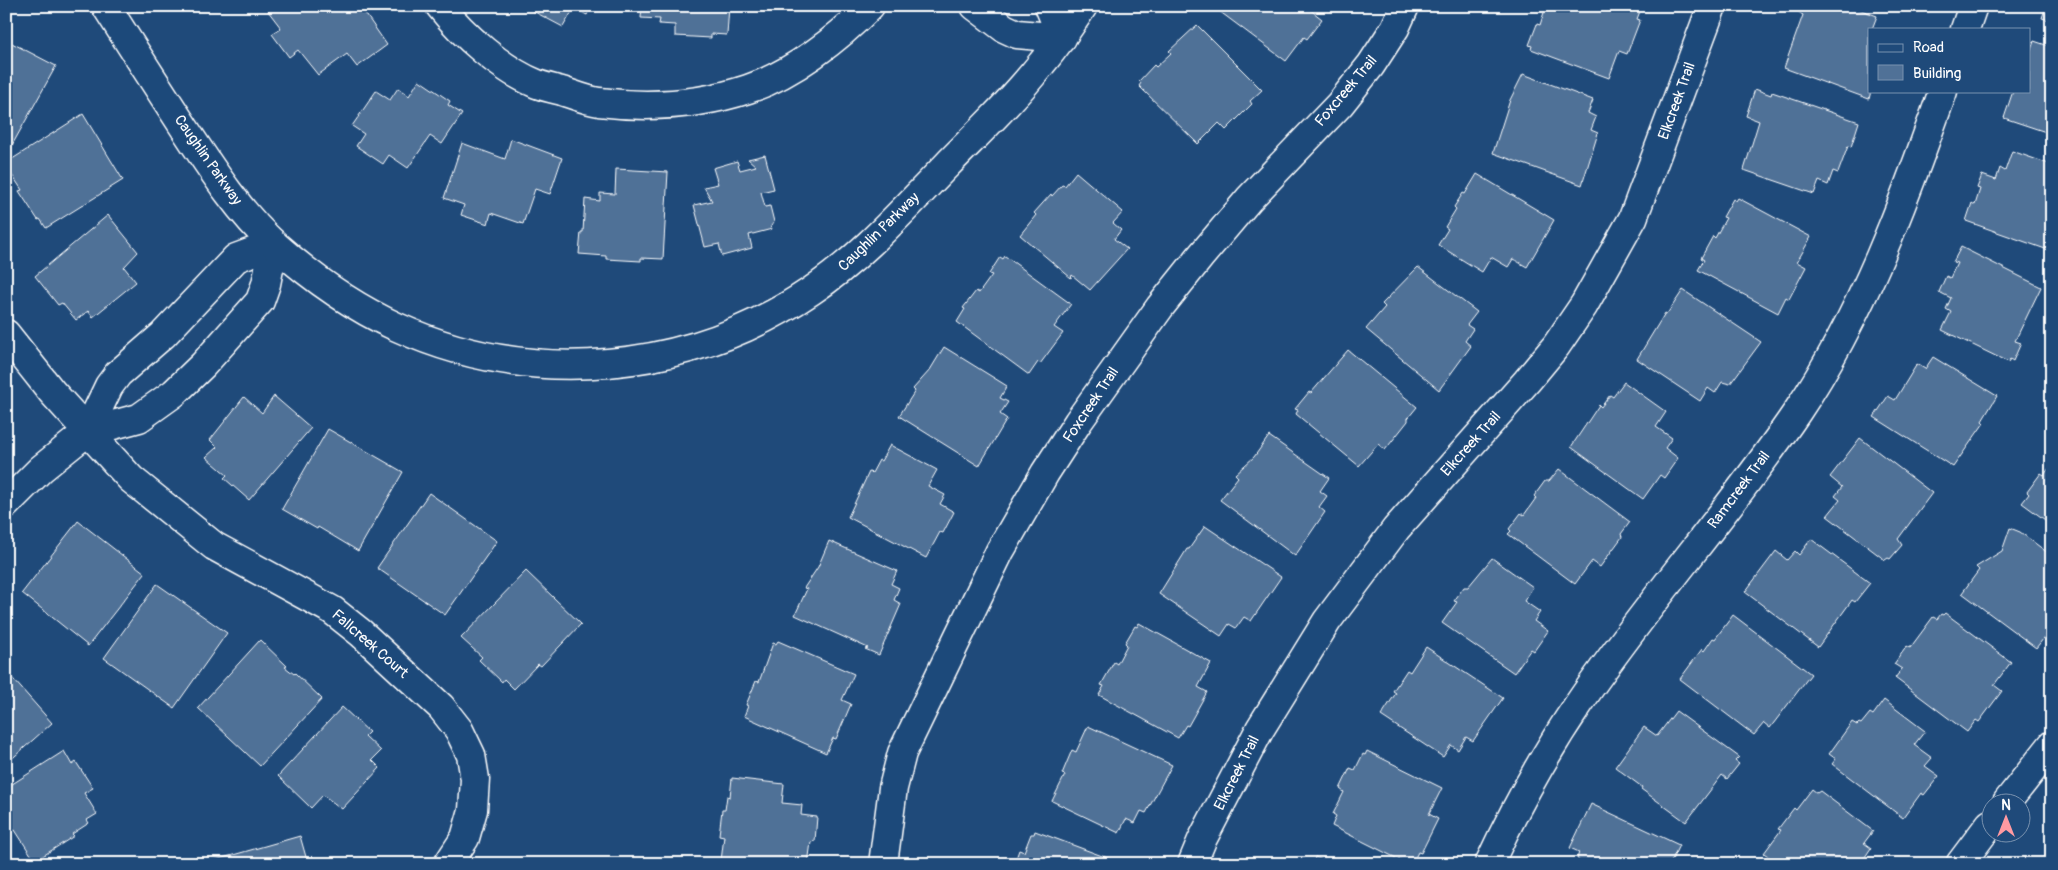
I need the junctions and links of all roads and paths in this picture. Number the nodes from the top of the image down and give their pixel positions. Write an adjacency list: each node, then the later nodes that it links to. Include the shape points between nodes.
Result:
1 (106, 6): 13 (street, Caughlin Parkway, via 219,180)
2 (440, 6): 3 (street, via 453,23 492,58 536,84 597,101 648,105 706,101 750,88 788,70 824,46)
3 (870, 6)
4 (975, 6): 11 (street, via 1017,34)
5 (1049, 6): 11 (street)
6 (1083, 6): 11 (street, Caughlin Parkway)
7 (1405, 6): 21 (street, Foxcreek Trail, via 1371,65 1340,104 1249,199 1160,306 1045,473 1000,551 902,753 893,788)
8 (1712, 6): 22 (street, Elkcreek Trail, via 1633,218 1584,305 1539,367 1396,529 1327,620 1260,729)
9 (1973, 6): 10 (street)
10 (1965, 28)
11 (1062, 38): 13 (street, Caughlin Parkway, via 1012,98 849,263 763,319 709,342 658,356 605,365 553,366 451,347 397,327 359,306)
12 (1943, 92): 23 (street, Ramcreek Trail, via 1882,254 1798,411 1579,703 1524,793)
13 (274, 244): 15 (street, via 236,258 162,336 118,374); 15 (street, via 260,301 203,366 174,393 139,418)
14 (6, 334): 15 (street, Fallcreek Court)
15 (87, 432): 16 (street, via 41,469); 20 (street, Fallcreek Court, via 131,479 178,519 214,546 332,610 362,633 440,707 459,730 471,755 475,779 473,810 465,838)
16 (6, 504)
17 (2052, 745): 18 (street)
18 (2015, 792)
19 (1980, 837): 24 (street)
20 (448, 864)
21 (883, 864)
22 (1192, 864)
23 (1489, 864)
24 (1960, 864)

